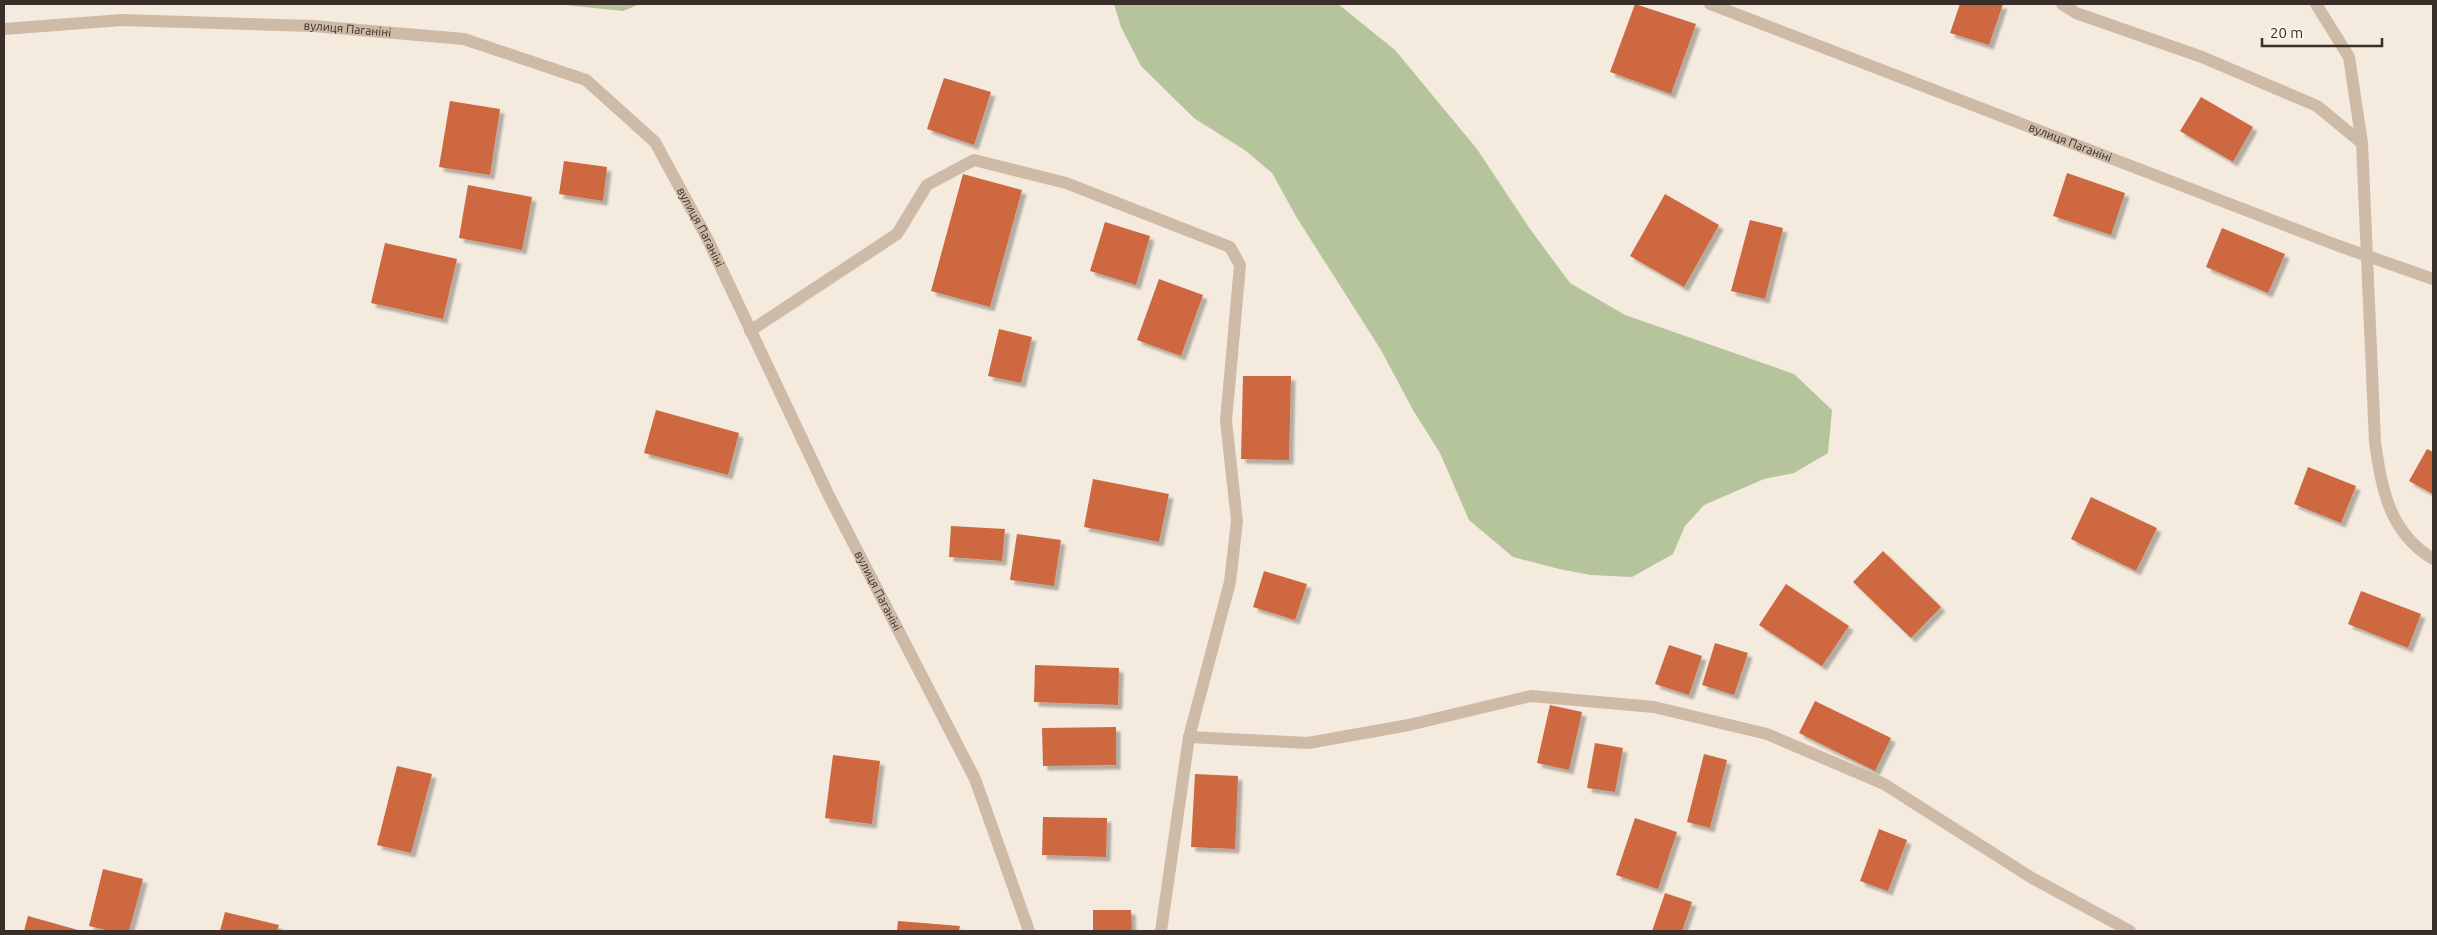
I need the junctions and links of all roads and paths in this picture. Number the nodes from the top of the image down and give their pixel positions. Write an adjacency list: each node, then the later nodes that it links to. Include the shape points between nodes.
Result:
1 (1710, 4): 6 (street, вулиця Паганіні)
2 (2062, 4): 5 (street, via 2076,13 2202,57 2316,106)
3 (2316, 4): 5 (street, via 2349,58)
4 (4, 29): 8 (street, вулиця Паганіні, via 122,20 313,26 454,38 586,80 655,142 707,238)
5 (2362, 142): 6 (street)
6 (2366, 256): 7 (street, вулиця Паганіні); 9 (street, via 2375,442 2381,483 2396,524)
7 (2433, 279)
8 (750, 332): 10 (street, via 898,234 927,185 974,160 1066,183 1230,247 1240,265 1226,420 1237,521 1230,582); 11 (street, вулиця Паганіні, via 974,779)
9 (2433, 559)
10 (1190, 737): 12 (street); 13 (street, via 1308,743 1408,725 1531,696 1654,707 1767,734 1884,784 2032,878)
11 (1029, 931)
12 (1161, 931)
13 (2130, 931)

